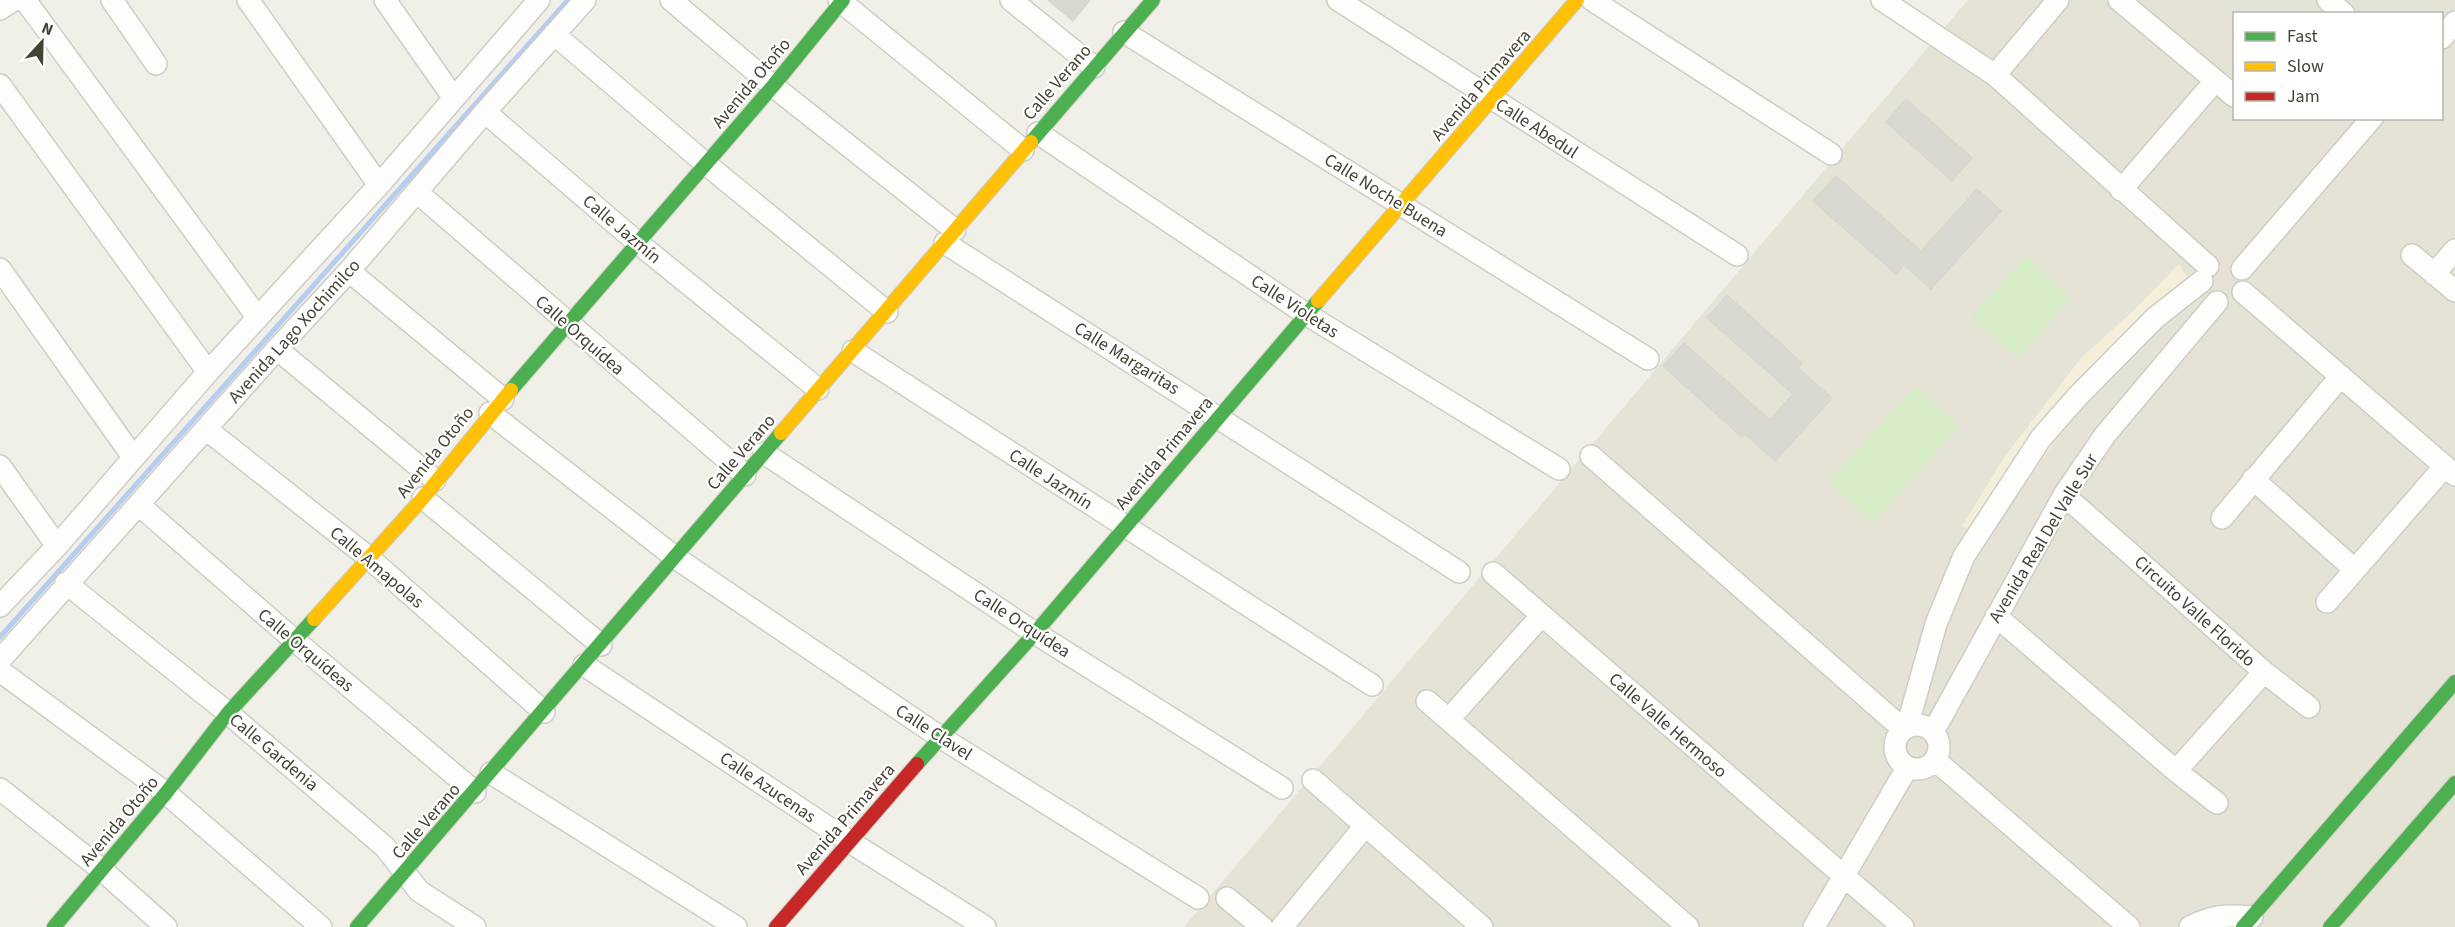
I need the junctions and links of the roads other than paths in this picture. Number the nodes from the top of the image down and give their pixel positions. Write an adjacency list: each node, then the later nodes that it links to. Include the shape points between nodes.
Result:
1 (14, 0): 19 (street)
2 (25, 0): 59 (street)
3 (112, 0): 25 (street)
4 (248, 0): 40 (street)
5 (385, 0): 32 (street)
6 (539, 0): 32 (street, Avenida Lago Xochimilco)
7 (585, 0): 23 (street, Avenida Lago Xochimilco)
8 (671, 0): 30 (street, Calle Margaritas)
9 (1011, 0): 26 (street)
10 (1153, 0): 22 (street, Calle Verano)
11 (1338, 0): 33 (street, Calle Abedul)
12 (1577, 0): 33 (street, Avenida Primavera)
13 (1592, 0): 38 (street)
14 (1882, 0): 27 (street)
15 (2058, 0): 27 (street)
16 (2119, 0): 28 (street)
17 (2328, 0): 20 (street)
18 (841, 1): 30 (street, Avenida Otoño); 37 (street)
19 (0, 9)
20 (2342, 12)
21 (2455, 22): 24 (street)
22 (1124, 32): 26 (street, Calle Verano); 43 (street, Calle Noche Buena)
23 (554, 34): 34 (street, Avenida Lago Xochimilco); 39 (street)
24 (2443, 37)
25 (156, 64)
26 (1094, 67): 36 (street, Calle Verano)
27 (1995, 75): 41 (street)
28 (2215, 81): 31 (street); 41 (street)
29 (0, 85): 64 (street)
30 (773, 86): 39 (street, Avenida Otoño); 44 (street, Calle Margaritas)
31 (2233, 94)
32 (453, 97): 40 (street, Avenida Lago Xochimilco)
33 (1493, 99): 43 (street, Avenida Primavera); 47 (street, Calle Abedul)
34 (485, 112): 42 (street, Avenida Lago Xochimilco); 45 (street, Calle Jazmín)
35 (2370, 120): 50 (street)
36 (1038, 133): 37 (street, Calle Verano); 58 (street, Calle Violetas)
37 (1023, 150): 44 (street, Calle Verano)
38 (1831, 154)
39 (706, 164): 45 (street, Avenida Otoño); 57 (street)
40 (379, 185): 59 (street, Avenida Lago Xochimilco)
41 (2121, 190): 52 (street)
42 (417, 193): 51 (street, Avenida Lago Xochimilco); 60 (street, Calle Orquídea)
43 (1402, 205): 58 (street, Avenida Primavera); 63 (street, Calle Noche Buena)
44 (950, 237): 57 (street, Calle Verano); 68 (street, Calle Margaritas)
45 (638, 243): 60 (street, Avenida Otoño); 66 (street, Calle Jazmín)
46 (2455, 250): 53 (street)
47 (1737, 255)
48 (2412, 255): 53 (street)
49 (0, 269): 72 (street)
50 (2242, 269): 52 (street, via 2232,261 2220,260); 55 (street, via 2246,276)
51 (349, 272): 61 (street, Avenida Lago Xochimilco); 67 (street, Calle Clavel)
52 (2205, 273): 56 (street, via 2206,293); 109 (street, via 2077,397 2035,448 1964,556 1936,624)
53 (2434, 274): 54 (street)
54 (2455, 291)
55 (2243, 292): 56 (street, via 2227,303); 65 (street)
56 (2217, 302): 79 (street, Avenida Real Del Valle Sur, via 2105,435)
57 (887, 312): 62 (street, Calle Verano)
58 (1306, 314): 68 (street, Avenida Primavera); 74 (street, Calle Violetas)
59 (258, 318): 64 (street, Avenida Lago Xochimilco)
60 (568, 325): 67 (street, Avenida Otoño); 76 (street, Calle Orquídea)
61 (277, 349): 69 (street, Avenida Lago Xochimilco); 78 (street)
62 (853, 351): 66 (street, Calle Verano); 83 (street, Calle Jazmín)
63 (1648, 359)
64 (208, 372): 72 (street, Avenida Lago Xochimilco)
65 (2341, 376): 75 (street); 77 (street)
66 (818, 389): 70 (street, Calle Verano)
67 (496, 406): 78 (street, Avenida Otoño); 86 (street, Calle Clavel)
68 (1218, 416): 83 (street, Avenida Primavera); 88 (street, Calle Margaritas)
69 (206, 429): 81 (street, Avenida Lago Xochimilco); 85 (street, Calle Amapolas)
70 (764, 453): 76 (street, Calle Verano); 95 (street, Calle Orquídea)
71 (1591, 456): 109 (street)
72 (134, 457): 84 (street, Avenida Lago Xochimilco)
73 (0, 466): 84 (street)
74 (1559, 469)
75 (2450, 470): 87 (street)
76 (745, 475): 86 (street, Calle Verano)
77 (2253, 479): 82 (street); 87 (street)
78 (435, 480): 80 (street, Avenida Otoño)
79 (2064, 495): 94 (street, Avenida Real Del Valle Sur); 101 (street, Circuito Valle Florido)
80 (423, 498): 85 (street, Avenida Otoño); 97 (street)
81 (138, 505): 90 (street, Avenida Lago Xochimilco); 96 (street, Calle Orquídeas)
82 (2222, 518)
83 (1125, 527): 95 (street, Avenida Primavera); 103 (street, Calle Jazmín)
84 (57, 546): 92 (street, Avenida Lago Xochimilco)
85 (368, 558): 96 (street, Avenida Otoño); 106 (street, Calle Amapolas)
86 (675, 558): 97 (street, Calle Verano); 111 (street, Calle Clavel)
87 (2354, 569): 91 (street)
88 (1459, 572)
89 (1493, 573): 93 (street, Calle Valle Hermoso)
90 (66, 583): 98 (street, Avenida Lago Xochimilco); 107 (street, Calle Gardenia)
91 (2327, 602)
92 (0, 606)
93 (1542, 615): 108 (street); 127 (street, Calle Valle Hermoso)
94 (1996, 616): 110 (street, Avenida Real Del Valle Sur); 114 (street)
95 (1035, 633): 111 (street, Avenida Primavera); 118 (street, Calle Orquídea)
96 (293, 639): 107 (street, Avenida Otoño); 120 (street, Calle Orquídeas)
97 (601, 645): 99 (street, Calle Verano)
98 (0, 660)
99 (584, 664): 106 (street, Calle Verano); 124 (street, Calle Azucenas)
100 (0, 671): 121 (street)
101 (2264, 672): 105 (street); 114 (street, Circuito Valle Florido)
102 (2455, 682): 130 (street)
103 (1372, 685)
104 (1427, 701): 108 (street)
105 (2309, 707)
106 (544, 712): 115 (street, Calle Verano)
107 (228, 713): 121 (street, Avenida Otoño); 126 (street, Calle Gardenia, via 385,847)
108 (1449, 719): 142 (street)
109 (1905, 728): 110 (street, via 1921,725); 113 (street, via 1894,745 1895,754)
110 (1933, 732): 112 (street, via 1939,750)
111 (940, 737): 124 (street, Avenida Primavera); 128 (street, Calle Clavel)
112 (1935, 760): 113 (street, via 1928,767); 145 (street)
113 (1907, 768): 127 (street)
114 (2176, 771): 122 (street)
115 (491, 773): 120 (street, Calle Verano); 136 (street)
116 (1313, 780): 123 (street)
117 (2455, 783): 147 (street)
118 (1282, 788)
119 (0, 789): 125 (street)
120 (475, 792): 126 (street, Calle Verano)
121 (166, 793): 125 (street, Avenida Otoño); 133 (street)
122 (2217, 803)
123 (1365, 826): 140 (street); 141 (street)
124 (850, 842): 137 (street, Avenida Primavera); 138 (street, Calle Azucenas)
125 (102, 870): 131 (street, Avenida Otoño); 132 (street)
126 (406, 872): 134 (street, Calle Verano); 135 (street, Calle Gardenia, via 419,891)
127 (1844, 876): 143 (street); 144 (street, Calle Valle Hermoso)
128 (1198, 898)
129 (1227, 898): 139 (street)
130 (2247, 922): 146 (street, via 2223,915)
131 (54, 927)
132 (166, 927)
133 (321, 927)
134 (357, 927)
135 (475, 927)
136 (736, 927)
137 (776, 927)
138 (985, 927)
139 (1262, 927)
140 (1282, 927)
141 (1482, 927)
142 (1688, 927)
143 (1814, 927)
144 (1903, 927)
145 (2129, 927)
146 (2190, 927)
147 (2330, 927)

